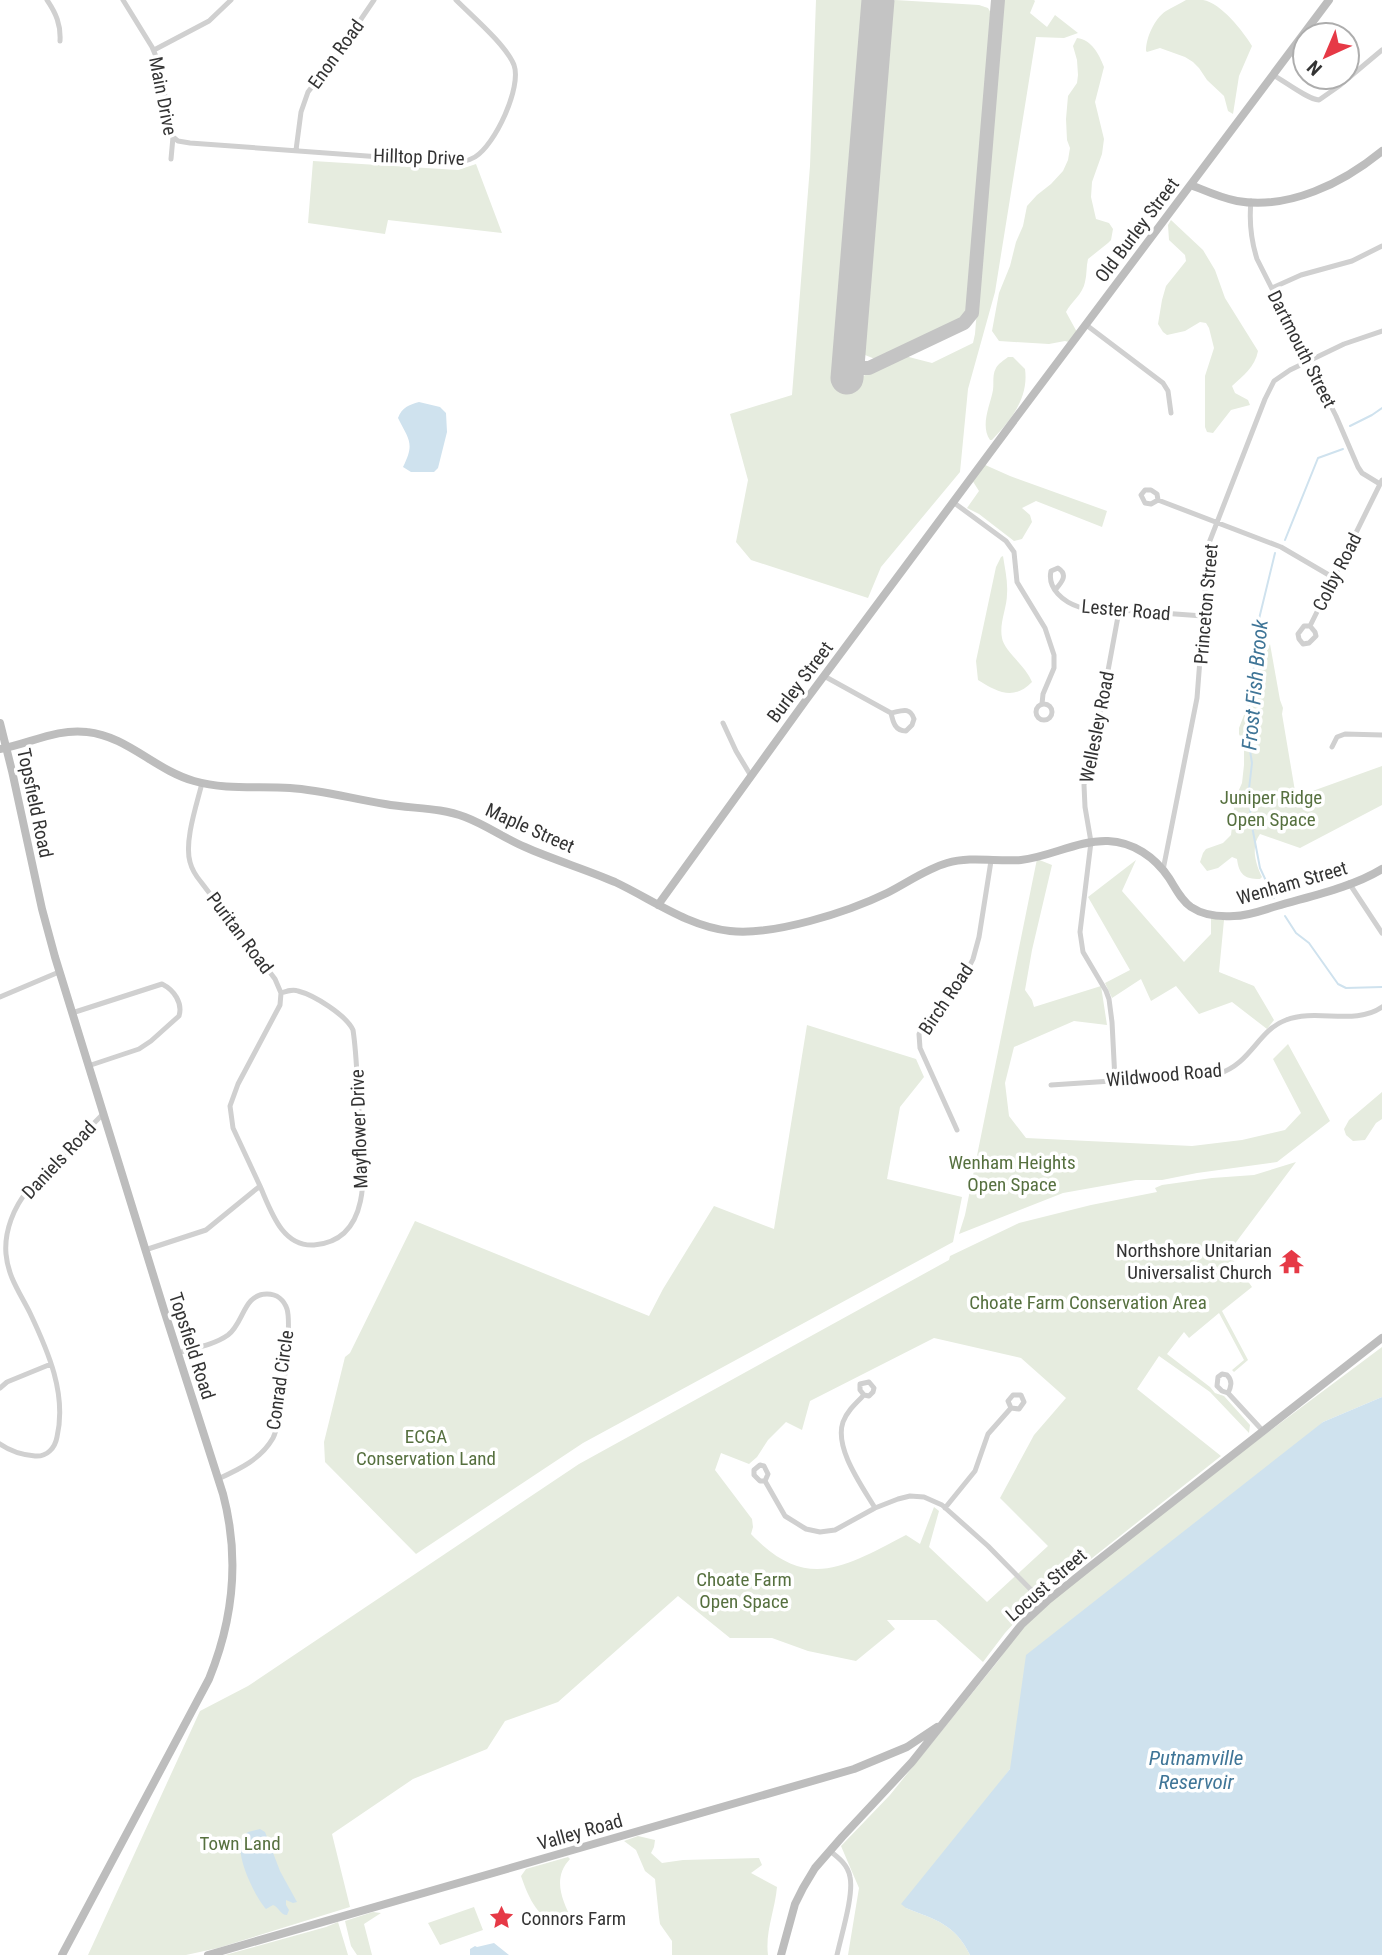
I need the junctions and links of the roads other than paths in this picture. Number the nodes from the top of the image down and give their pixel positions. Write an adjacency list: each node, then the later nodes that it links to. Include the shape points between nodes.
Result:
1 (47, 0): 7 (street, via 58,18)
2 (123, 0): 9 (street, Main Drive)
3 (231, 0): 9 (street, via 209,21)
4 (374, 0): 12 (street, Enon Road, via 308,92)
5 (456, 0): 12 (street, Hilltop Drive, via 508,53 516,74 507,109 482,152 466,161 449,162)
6 (1329, 0): 10 (main road, Old Burley Street)
7 (60, 41)
8 (1382, 50): 10 (street, via 1319,100)
9 (154, 51): 11 (street, Main Drive)
10 (1273, 75): 15 (main road, Old Burley Street)
11 (173, 136): 12 (street, Hilltop Drive, via 182,143); 14 (street, Main Drive)
12 (296, 150)
13 (1382, 151): 16 (main road, via 1322,189)
14 (171, 159)
15 (1191, 185): 16 (main road, via 1220,197); 19 (main road, Old Burley Street)
16 (1251, 201): 18 (street, Dartmouth Street, via 1254,249)
17 (1382, 246): 18 (street)
18 (1272, 288): 21 (street, Dartmouth Street)
19 (1085, 324): 22 (street, via 1163,383); 23 (main road, Old Burley Street)
20 (1382, 331): 21 (street, Princeton Street)
21 (1309, 361): 24 (street, Dartmouth Street, via 1358,467); 27 (street, Princeton Street, via 1271,386)
22 (1171, 413)
23 (970, 480): 26 (main road, Burley Street)
24 (1381, 482): 28 (street, Colby Road)
25 (1158, 500): 27 (street)
26 (953, 502): 33 (main road, Burley Street); 34 (street, via 1014,552 1017,582 1040,618 1054,655 1055,668)
27 (1217, 521): 28 (street, via 1281,547); 31 (street, Princeton Street, via 1209,543)
28 (1334, 578): 32 (street, Colby Road)
29 (1055, 590): 30 (street, Lester Road, via 1069,604)
30 (1119, 611): 31 (street, Lester Road); 43 (street, Wellesley Road, via 1084,785)
31 (1203, 616): 47 (street, Princeton Street, via 1197,698)
32 (1310, 626)
33 (824, 676): 35 (street); 41 (main road, Burley Street)
34 (1042, 704)
35 (891, 713): 35 (street, via 908,711 914,719 912,726 906,731 898,729)
36 (0, 723): 40 (main road, Topsfield Road)
37 (723, 723): 41 (street)
38 (1382, 735): 39 (street, via 1345,734 1337,737)
39 (1332, 747)
40 (4, 749): 42 (main road, Maple Street, via 62,732 98,733 170,772); 51 (main road, Topsfield Road)
41 (751, 776): 49 (main road, Burley Street)
42 (202, 783): 49 (main road, Maple Street, via 299,788 452,812); 52 (street, Puritan Road, via 190,835 190,865)
43 (1091, 842): 44 (main road, Wenham Street); 47 (main road, Wenham Street, via 1128,844); 57 (street, Wellesley Road, via 1080,943 1109,999)
44 (1031, 859): 45 (main road, Maple Street)
45 (991, 861): 49 (main road, Maple Street, via 948,863 869,901 762,932 716,929); 60 (street, Birch Road, via 973,960 919,1034 920,1048)
46 (1382, 869): 48 (main road, Wenham Street)
47 (1163, 870): 48 (main road, Wenham Street, via 1188,906 1205,914 1227,916 1248,915)
48 (1349, 883): 50 (street)
49 (658, 905)
50 (1382, 933)
51 (59, 972): 53 (street); 55 (main road, Topsfield Road)
52 (281, 993): 61 (street, Puritan Road, via 281,1006 230,1106 233,1128); 61 (street, Mayflower Drive, via 303,993 338,1012 353,1030 363,1192 354,1222 345,1232 328,1243 313,1245 293,1240 282,1230)
53 (0, 997)
54 (1382, 1007): 57 (street, Wildwood Road, via 1368,1014 1283,1020 1237,1066 1218,1074)
55 (72, 1013): 56 (main road, Topsfield Road); 56 (street, via 162,984 178,999 179,1016 151,1041)
56 (88, 1066): 59 (main road, Topsfield Road)
57 (1115, 1080): 58 (street, Wildwood Road)
58 (1051, 1086)
59 (103, 1114): 62 (main road, Topsfield Road); 65 (street, Daniels Road, via 21,1198 9,1228 6,1252 12,1280)
60 (957, 1130)
61 (260, 1186): 62 (street, via 206,1230)
62 (145, 1250): 64 (main road, Topsfield Road)
63 (1382, 1338): 70 (main road, Locust Street)
64 (177, 1353): 72 (main road, Topsfield Road); 72 (street, Conrad Circle, via 228,1335 257,1296 274,1295 285,1304 287,1338 278,1428 253,1461)
65 (51, 1364): 66 (street); 71 (street, Daniels Road, via 60,1407 54,1447 35,1456)
66 (0, 1388)
67 (1228, 1393): 70 (street)
68 (863, 1395): 74 (street, via 844,1420 842,1444)
69 (1011, 1408): 75 (street, via 988,1434 975,1471)
70 (1263, 1431): 76 (main road, Locust Street)
71 (0, 1444)
72 (218, 1479): 79 (main road, Topsfield Road, via 233,1547 230,1606 220,1653)
73 (765, 1481): 74 (street, via 785,1516 806,1529 835,1530)
74 (875, 1508): 75 (street, via 910,1496 924,1497)
75 (945, 1508): 76 (street)
76 (1044, 1603): 77 (main road, Locust Street)
77 (949, 1716): 78 (main road, Locust Street); 80 (main road, Valley Road, via 912,1744 854,1769)
78 (830, 1851): 81 (main road, Locust Street, via 799,1894); 82 (street, via 850,1877)
79 (62, 1955)
80 (208, 1955)
81 (781, 1955)
82 (837, 1955)

